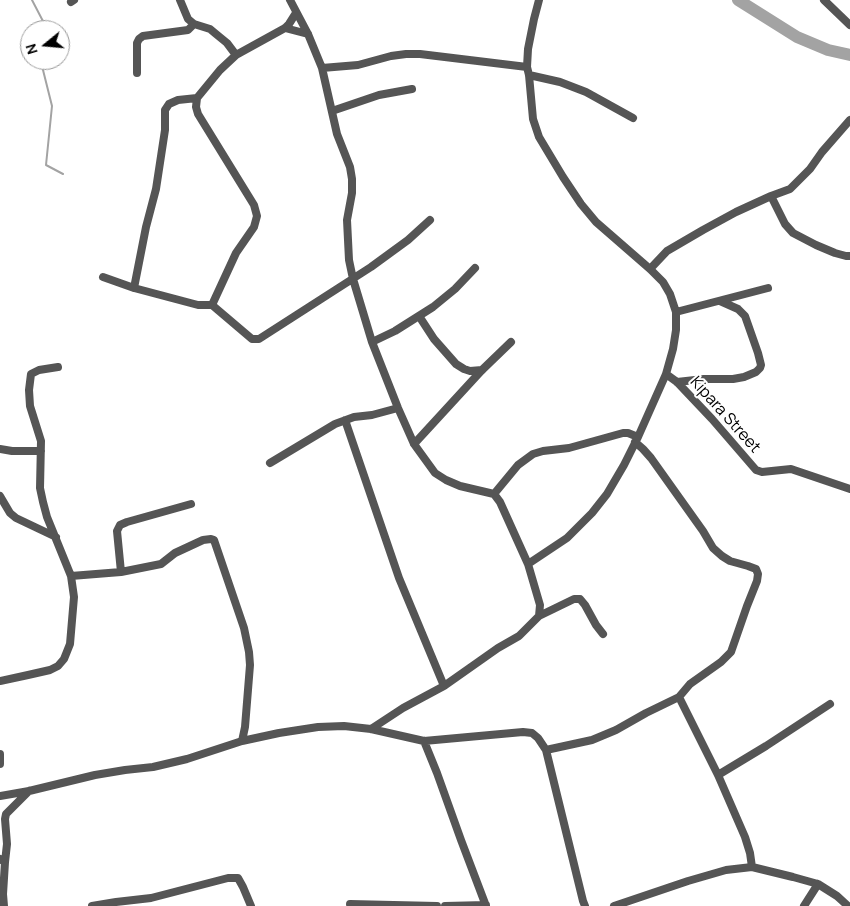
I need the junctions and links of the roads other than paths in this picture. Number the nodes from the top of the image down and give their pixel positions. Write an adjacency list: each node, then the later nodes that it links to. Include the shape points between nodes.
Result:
1 (180, 0): 6 (street, via 188,19)
2 (290, 0): 5 (street)
3 (539, 0): 12 (street, via 528,49)
4 (824, 0): 7 (street)
5 (296, 13): 8 (street); 9 (street)
6 (194, 24): 10 (street, via 210,29); 13 (street, via 188,30 139,39)
7 (850, 25)
8 (285, 28): 9 (street); 10 (street)
9 (308, 34): 11 (street)
10 (236, 55): 15 (street)
11 (322, 68): 12 (street, via 420,54); 16 (street)
12 (528, 71): 17 (street, via 586,92); 23 (street, via 533,119 539,137 563,177 596,222)
13 (137, 73)
14 (412, 89): 16 (street, via 379,95)
15 (196, 98): 26 (street, via 178,100 165,110 156,189); 29 (street, via 198,114 254,205 257,216)
16 (332, 112): 25 (street, via 352,179 347,220)
17 (633, 118)
18 (850, 120): 19 (street, via 790,189)
19 (771, 196): 21 (street, via 793,233 834,253); 23 (street, via 667,251)
20 (430, 220): 25 (street, via 390,254)
21 (850, 256)
22 (475, 268): 31 (street, via 455,289)
23 (650, 269): 30 (street, via 663,282)
24 (103, 277): 26 (street)
25 (353, 279): 29 (street, via 256,340); 32 (street)
26 (134, 288): 29 (street, via 198,305)
27 (768, 288): 28 (street)
28 (720, 301): 30 (street); 37 (street, via 745,316 760,368 733,379)
29 (212, 305)
30 (676, 312): 36 (street)
31 (419, 316): 32 (street); 35 (street, via 456,364 470,371)
32 (372, 342): 38 (street)
33 (511, 342): 35 (street)
34 (58, 367): 43 (street, via 31,374 30,406)
35 (482, 370): 41 (street)
36 (666, 374): 37 (street, Kipara Street); 40 (street)
37 (677, 382): 45 (street, Kipara Street, via 756,470 790,469)
38 (398, 408): 39 (street); 41 (street)
39 (345, 420): 44 (street); 56 (street, via 399,578)
40 (637, 440): 46 (street, via 628,432 533,454 518,465); 50 (street, via 607,494 592,513 567,538); 57 (street, via 713,548 730,561 756,569 758,574 731,652 690,684)
41 (414, 444): 46 (street, via 440,478)
42 (0, 449): 43 (street)
43 (41, 450): 49 (street, via 40,488)
44 (270, 463)
45 (850, 489)
46 (494, 494): 50 (street)
47 (0, 496): 49 (street, via 16,518)
48 (191, 504): 51 (street, via 120,525 117,531)
49 (56, 537): 52 (street)
50 (528, 564): 53 (street, via 540,605)
51 (121, 572): 52 (street); 60 (street, via 161,564 175,553 203,540 214,540 248,641 250,665)
52 (71, 576): 55 (street, via 74,597 70,644 64,659 50,670)
53 (539, 616): 54 (street, via 580,599); 56 (street, via 519,636)
54 (603, 634)
55 (0, 681)
56 (444, 686): 59 (street)
57 (679, 697): 62 (street, via 592,740); 65 (street)
58 (830, 704): 65 (street)
59 (371, 729): 60 (street, via 318,727); 61 (street)
60 (242, 741): 66 (street, via 153,767 95,775)
61 (424, 741): 62 (street, via 522,732 532,733); 78 (street)
62 (546, 750): 79 (street)
63 (0, 754): 64 (street)
64 (0, 764)
65 (718, 775): 69 (street, via 744,836)
66 (29, 791): 67 (street); 68 (street, via 6,814 7,844)
67 (0, 796)
68 (3, 861): 73 (street)
69 (752, 867): 70 (street); 80 (street, via 726,870)
70 (818, 884): 81 (street); 82 (street)
71 (152, 902): 74 (street); 75 (street, via 228,878 238,878)
72 (350, 904): 76 (street)
73 (3, 905)
74 (92, 906)
75 (251, 906)
76 (438, 906)
77 (445, 906): 78 (street)
78 (486, 906)
79 (585, 906)
80 (614, 906)
81 (804, 906)
82 (848, 906)

